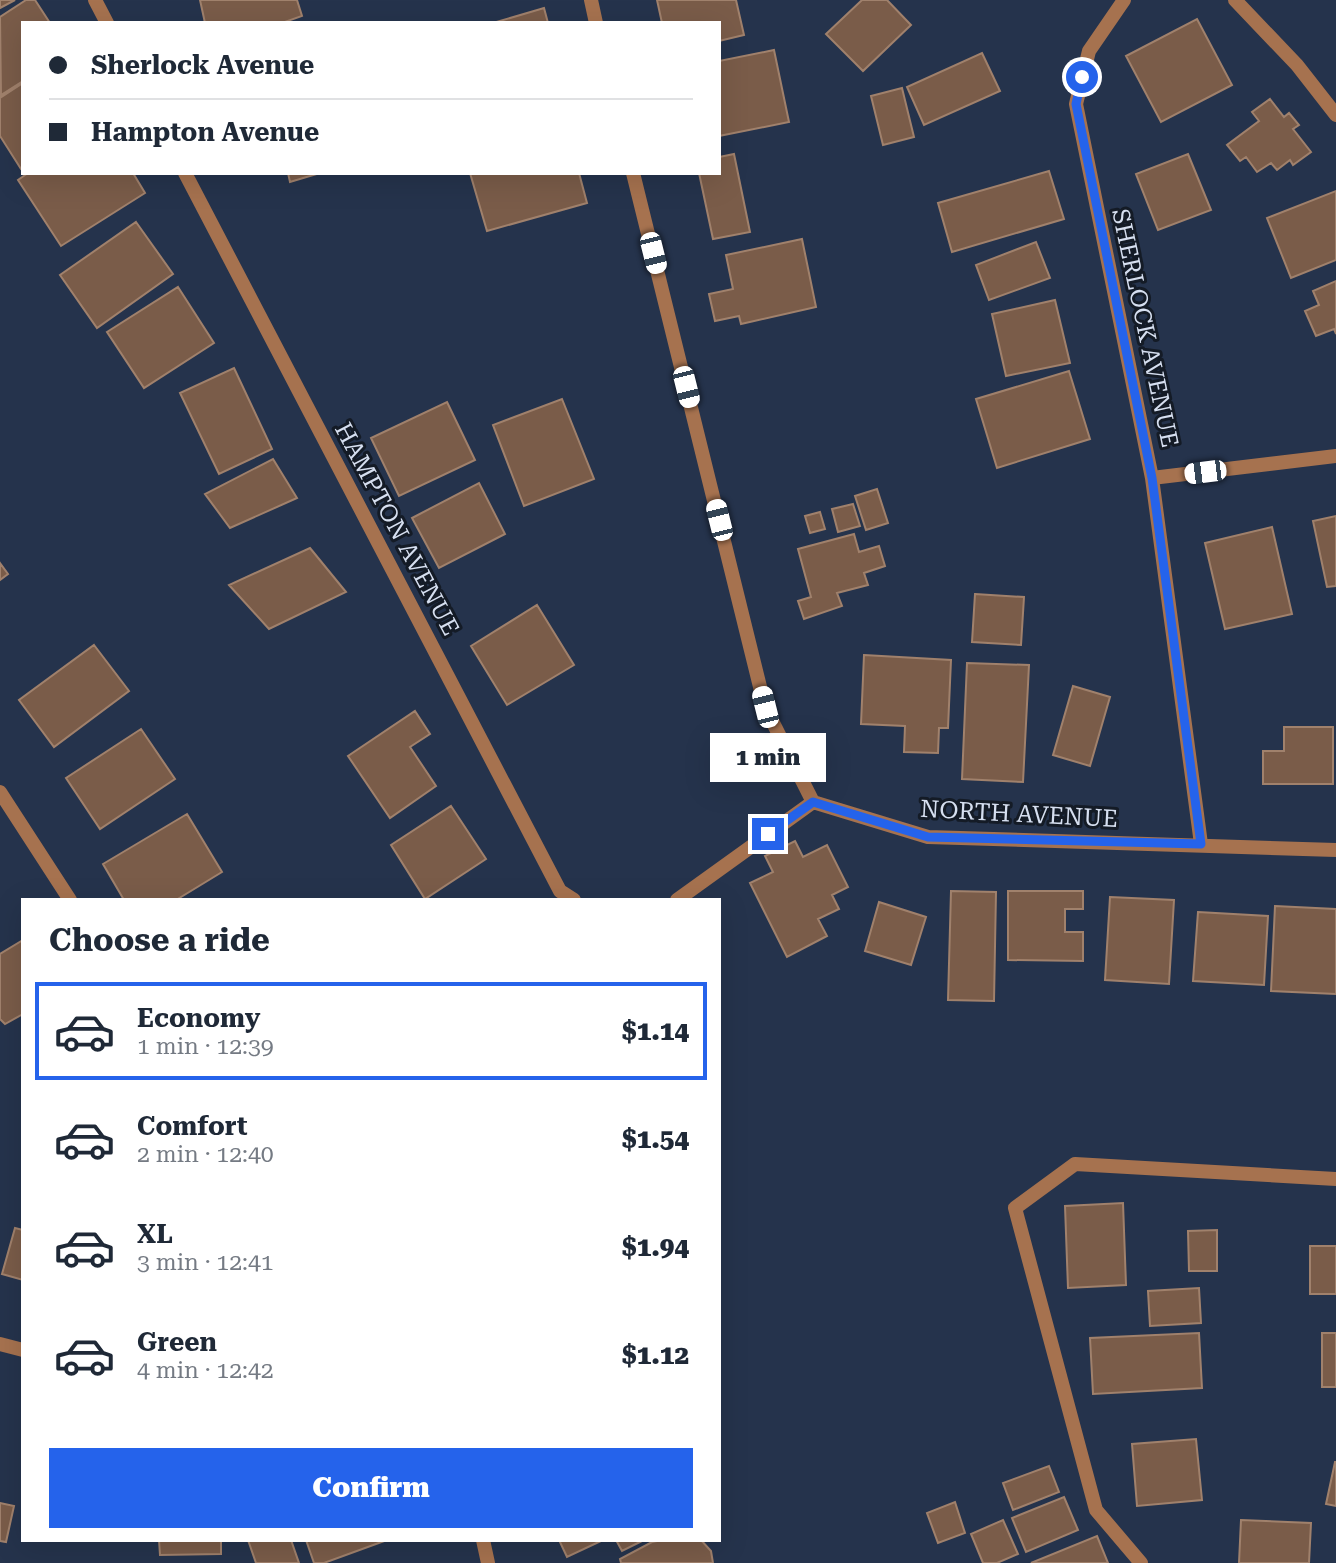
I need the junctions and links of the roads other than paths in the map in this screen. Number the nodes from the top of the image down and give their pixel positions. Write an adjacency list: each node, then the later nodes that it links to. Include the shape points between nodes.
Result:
1 (95, 0): 5 (street)
2 (591, 0): 6 (street)
3 (1124, 0): 11 (street, SHERLOCK AVENUE, via 1089,51 1076,104)
4 (1235, 0): 7 (street, via 1297,65)
5 (106, 21)
6 (596, 21)
7 (1336, 115)
8 (186, 175): 17 (street, HAMPTON AVENUE, via 560,891)
9 (633, 175): 13 (street, via 765,707)
10 (1336, 456): 11 (street)
11 (1152, 478): 14 (street, SHERLOCK AVENUE)
12 (0, 792): 16 (street)
13 (813, 802): 14 (street, NORTH AVENUE, via 928,837); 18 (street)
14 (1201, 844): 15 (street, NORTH AVENUE)
15 (1336, 850)
16 (69, 898)
17 (571, 898)
18 (680, 898)
19 (1336, 1179): 24 (street, via 1075,1164 1015,1208 1096,1510)
20 (0, 1345): 21 (street)
21 (21, 1350)
22 (483, 1542): 23 (street)
23 (488, 1563)
24 (1141, 1563)

